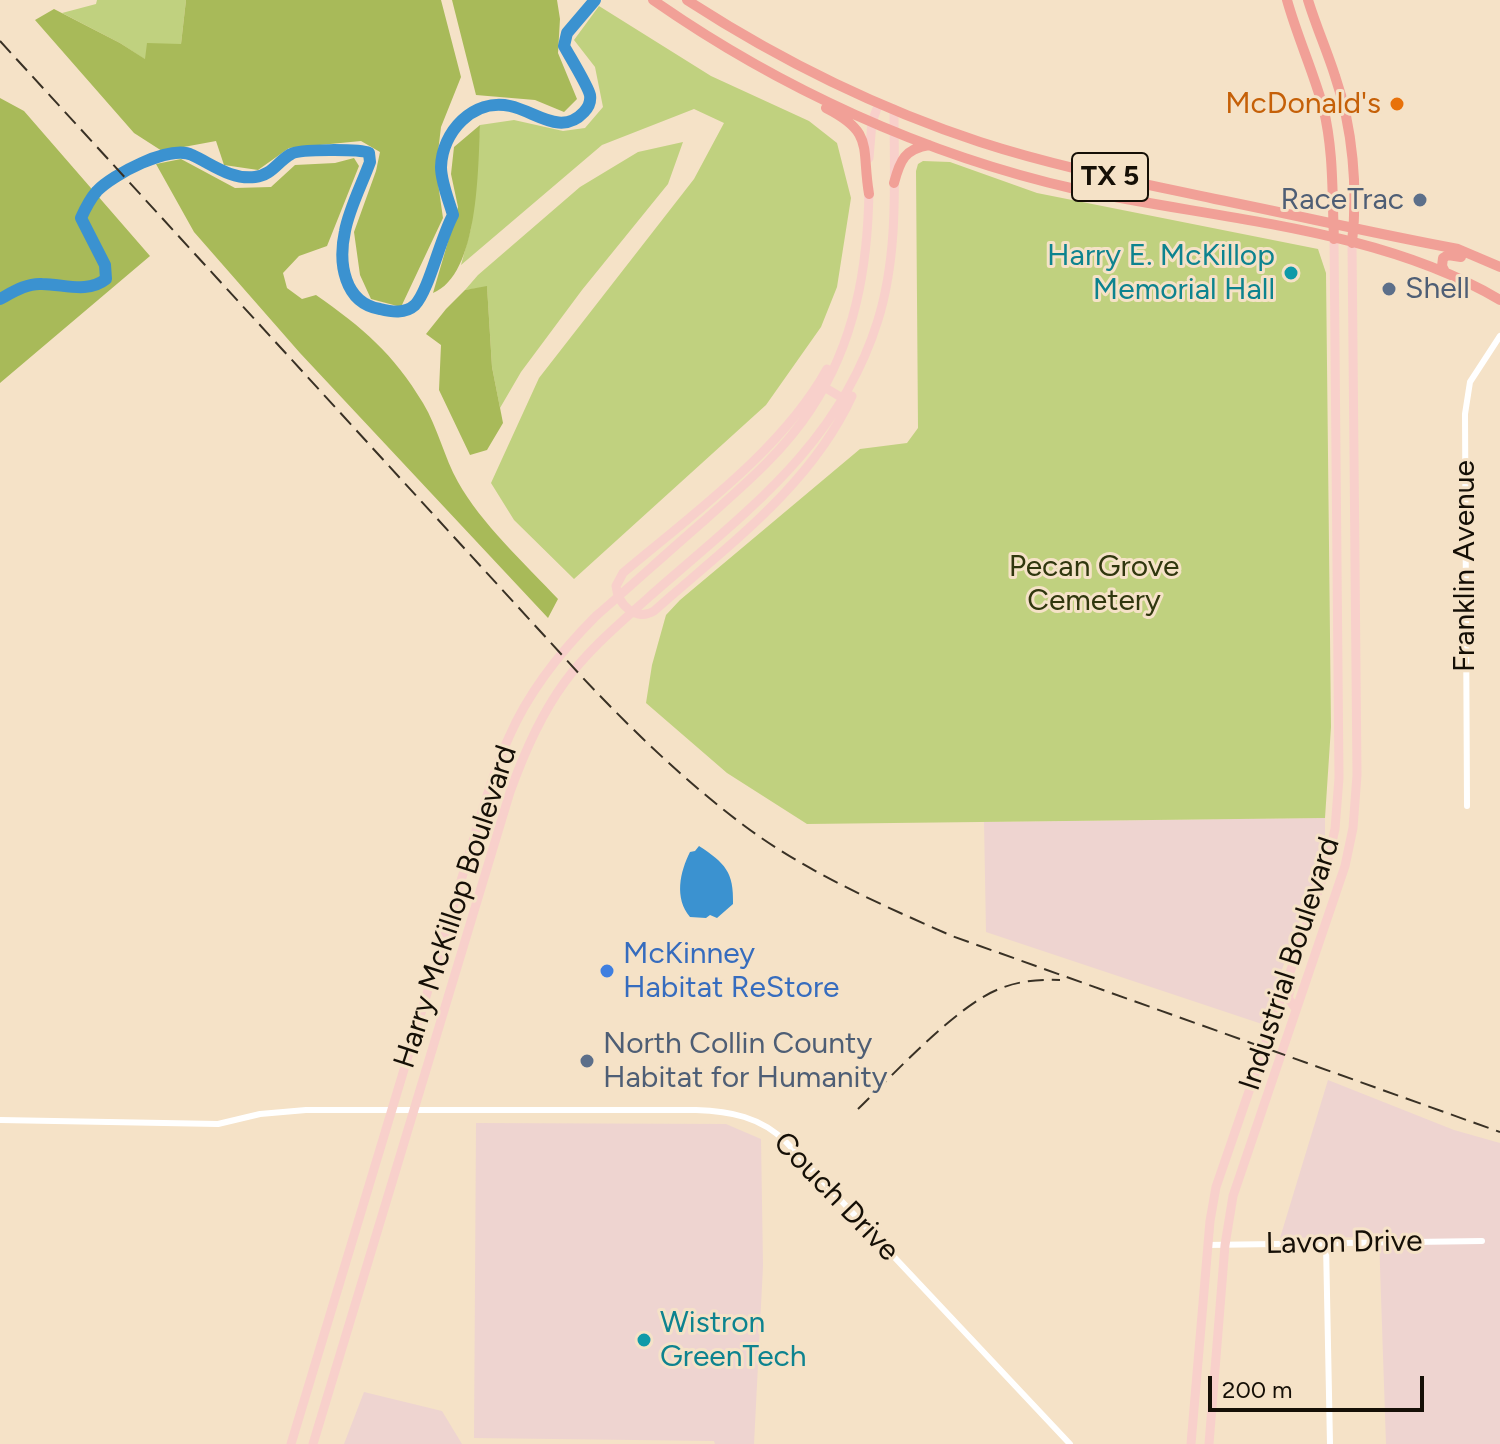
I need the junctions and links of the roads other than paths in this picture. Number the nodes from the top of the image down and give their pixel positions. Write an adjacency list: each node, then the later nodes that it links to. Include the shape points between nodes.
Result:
1 (653, 0): 7 (main road, TX 5)
2 (687, 0): 8 (main road, TX 5, via 787,59)
3 (1287, 0): 6 (main road)
4 (1308, 0): 5 (main road)
5 (1321, 39): 6 (main road); 20 (main road, via 1347,125)
6 (1302, 47): 18 (main road, via 1329,138)
7 (767, 71): 10 (main road, TX 5); 14 (main road, via 786,88 855,126 864,145)
8 (879, 103): 9 (main road, TX 5); 10 (main road, Harry McKillop Boulevard)
9 (894, 109): 11 (main road, Harry McKillop Boulevard); 15 (main road, TX 5, via 1040,160)
10 (872, 122): 11 (main road, TX 5); 14 (main road, Harry McKillop Boulevard)
11 (894, 130): 12 (main road, TX 5); 13 (main road, Harry McKillop Boulevard)
12 (931, 145): 13 (main road, via 903,156); 17 (main road, TX 5, via 1049,182)
13 (894, 183): 30 (main road, Harry McKillop Boulevard, via 889,274)
14 (869, 194): 26 (main road, Harry McKillop Boulevard)
15 (1218, 199): 16 (main road, TX 5); 17 (main road)
16 (1268, 210): 18 (main road, TX 5); 19 (main road)
17 (1215, 215): 19 (main road, TX 5)
18 (1333, 224): 20 (main road, TX 5); 21 (main road)
19 (1268, 225): 21 (main road, TX 5)
20 (1354, 228): 22 (main road); 23 (main road, TX 5, via 1458,249)
21 (1334, 239): 22 (main road, TX 5); 33 (main road, Industrial Boulevard)
22 (1352, 243): 24 (main road, TX 5); 34 (main road, Industrial Boulevard)
23 (1497, 265): 24 (main road, via 1448,255 1442,260)
24 (1445, 272): 25 (main road, TX 5)
25 (1458, 278): 27 (main road); 28 (main road, TX 5)
26 (859, 292): 30 (main road, via 829,365 783,432 620,577 618,597 632,612 642,616 654,611 795,484 841,418); 31 (main road, Harry McKillop Boulevard)
27 (1500, 292)
28 (1500, 300)
29 (1500, 336): 41 (street, Franklin Avenue, via 1470,382 1465,414)
30 (863, 362): 32 (main road, Harry McKillop Boulevard)
31 (824, 387): 32 (main road); 45 (main road, Harry McKillop Boulevard, via 768,463 596,616 555,662 515,724 490,786)
32 (844, 399): 46 (main road, Harry McKillop Boulevard, via 777,484 590,651 562,685 532,737 510,792)
33 (1336, 481): 34 (main road); 36 (main road, Industrial Boulevard)
34 (1354, 481): 35 (main road, Industrial Boulevard)
35 (1354, 533): 36 (main road); 38 (main road, Industrial Boulevard)
36 (1337, 534): 37 (main road, Industrial Boulevard)
37 (1337, 623): 38 (main road); 40 (main road, Industrial Boulevard)
38 (1354, 623): 39 (main road, Industrial Boulevard)
39 (1354, 645): 40 (main road); 43 (main road, Industrial Boulevard, via 1355,819)
40 (1337, 646): 42 (main road, Industrial Boulevard, via 1337,816 1326,868)
41 (1467, 806)
42 (1298, 947): 43 (main road); 44 (main road, via 1288,998); 50 (main road, Industrial Boulevard, via 1216,1187)
43 (1316, 949): 44 (main road, Industrial Boulevard)
44 (1296, 1009): 51 (main road, Industrial Boulevard, via 1239,1176)
45 (392, 1109): 46 (street, Couch Drive); 47 (street, Couch Drive, via 294,1110 218,1124); 52 (main road, Harry McKillop Boulevard)
46 (416, 1109): 53 (main road, Harry McKillop Boulevard); 56 (street, Couch Drive, via 696,1110 756,1121 793,1149)
47 (0, 1120)
48 (1482, 1241): 49 (street, Lavon Drive)
49 (1326, 1244): 51 (street, Lavon Drive); 59 (street)
50 (1207, 1245): 51 (street, Lavon Drive); 57 (main road, Industrial Boulevard)
51 (1225, 1245): 58 (main road, Industrial Boulevard)
52 (309, 1383): 53 (main road); 54 (main road, Harry McKillop Boulevard)
53 (329, 1389): 55 (main road, Harry McKillop Boulevard)
54 (291, 1444)
55 (313, 1444)
56 (1070, 1444)
57 (1191, 1444)
58 (1209, 1444)
59 (1330, 1444)

